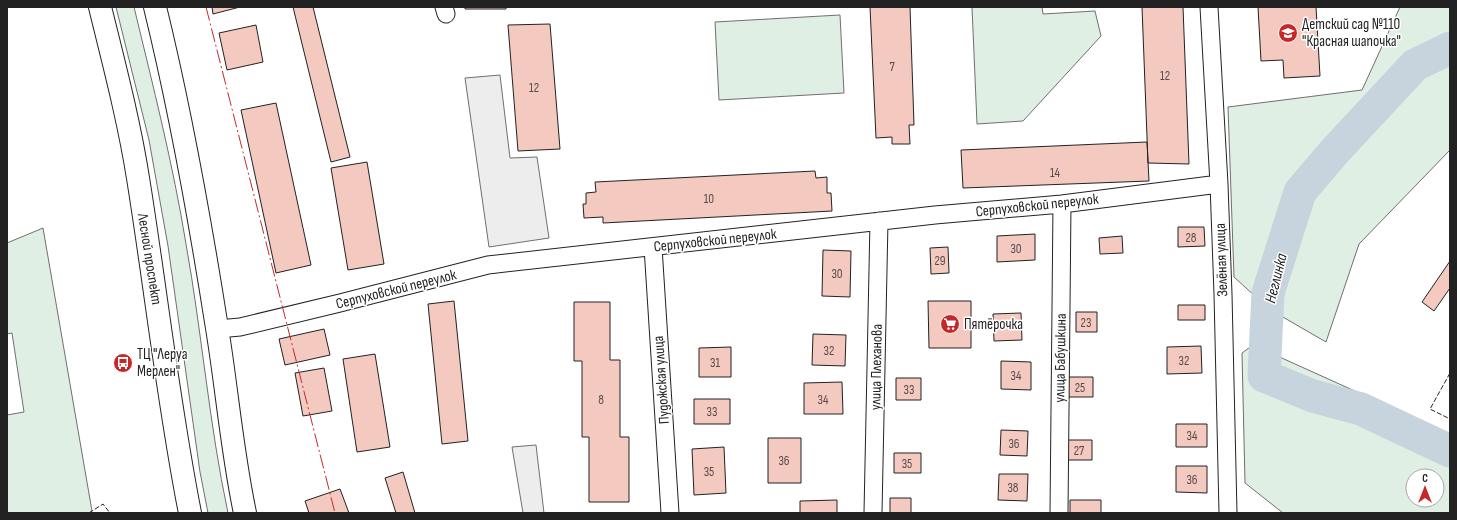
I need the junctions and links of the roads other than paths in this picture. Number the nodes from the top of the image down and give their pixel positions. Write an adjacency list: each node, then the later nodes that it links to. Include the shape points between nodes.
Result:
1 (100, 7): 9 (main road, Лесной проспект, via 138,177)
2 (156, 7): 8 (main road, via 184,135)
3 (1209, 7): 4 (street, Зелёная улица)
4 (1219, 184): 5 (street, Серпуховской переулок); 14 (street, Зелёная улица)
5 (1062, 204): 6 (street, Серпуховской переулок); 13 (street, улица Бабушкина)
6 (879, 221): 7 (street, Серпуховской переулок); 12 (street, улица Плеханова)
7 (652, 247): 8 (street, Серпуховской переулок, via 488,265 279,318); 11 (street, Пудожская улица)
8 (218, 329): 10 (main road)
9 (190, 513)
10 (245, 513)
11 (670, 513)
12 (873, 513)
13 (1059, 513)
14 (1228, 513)

